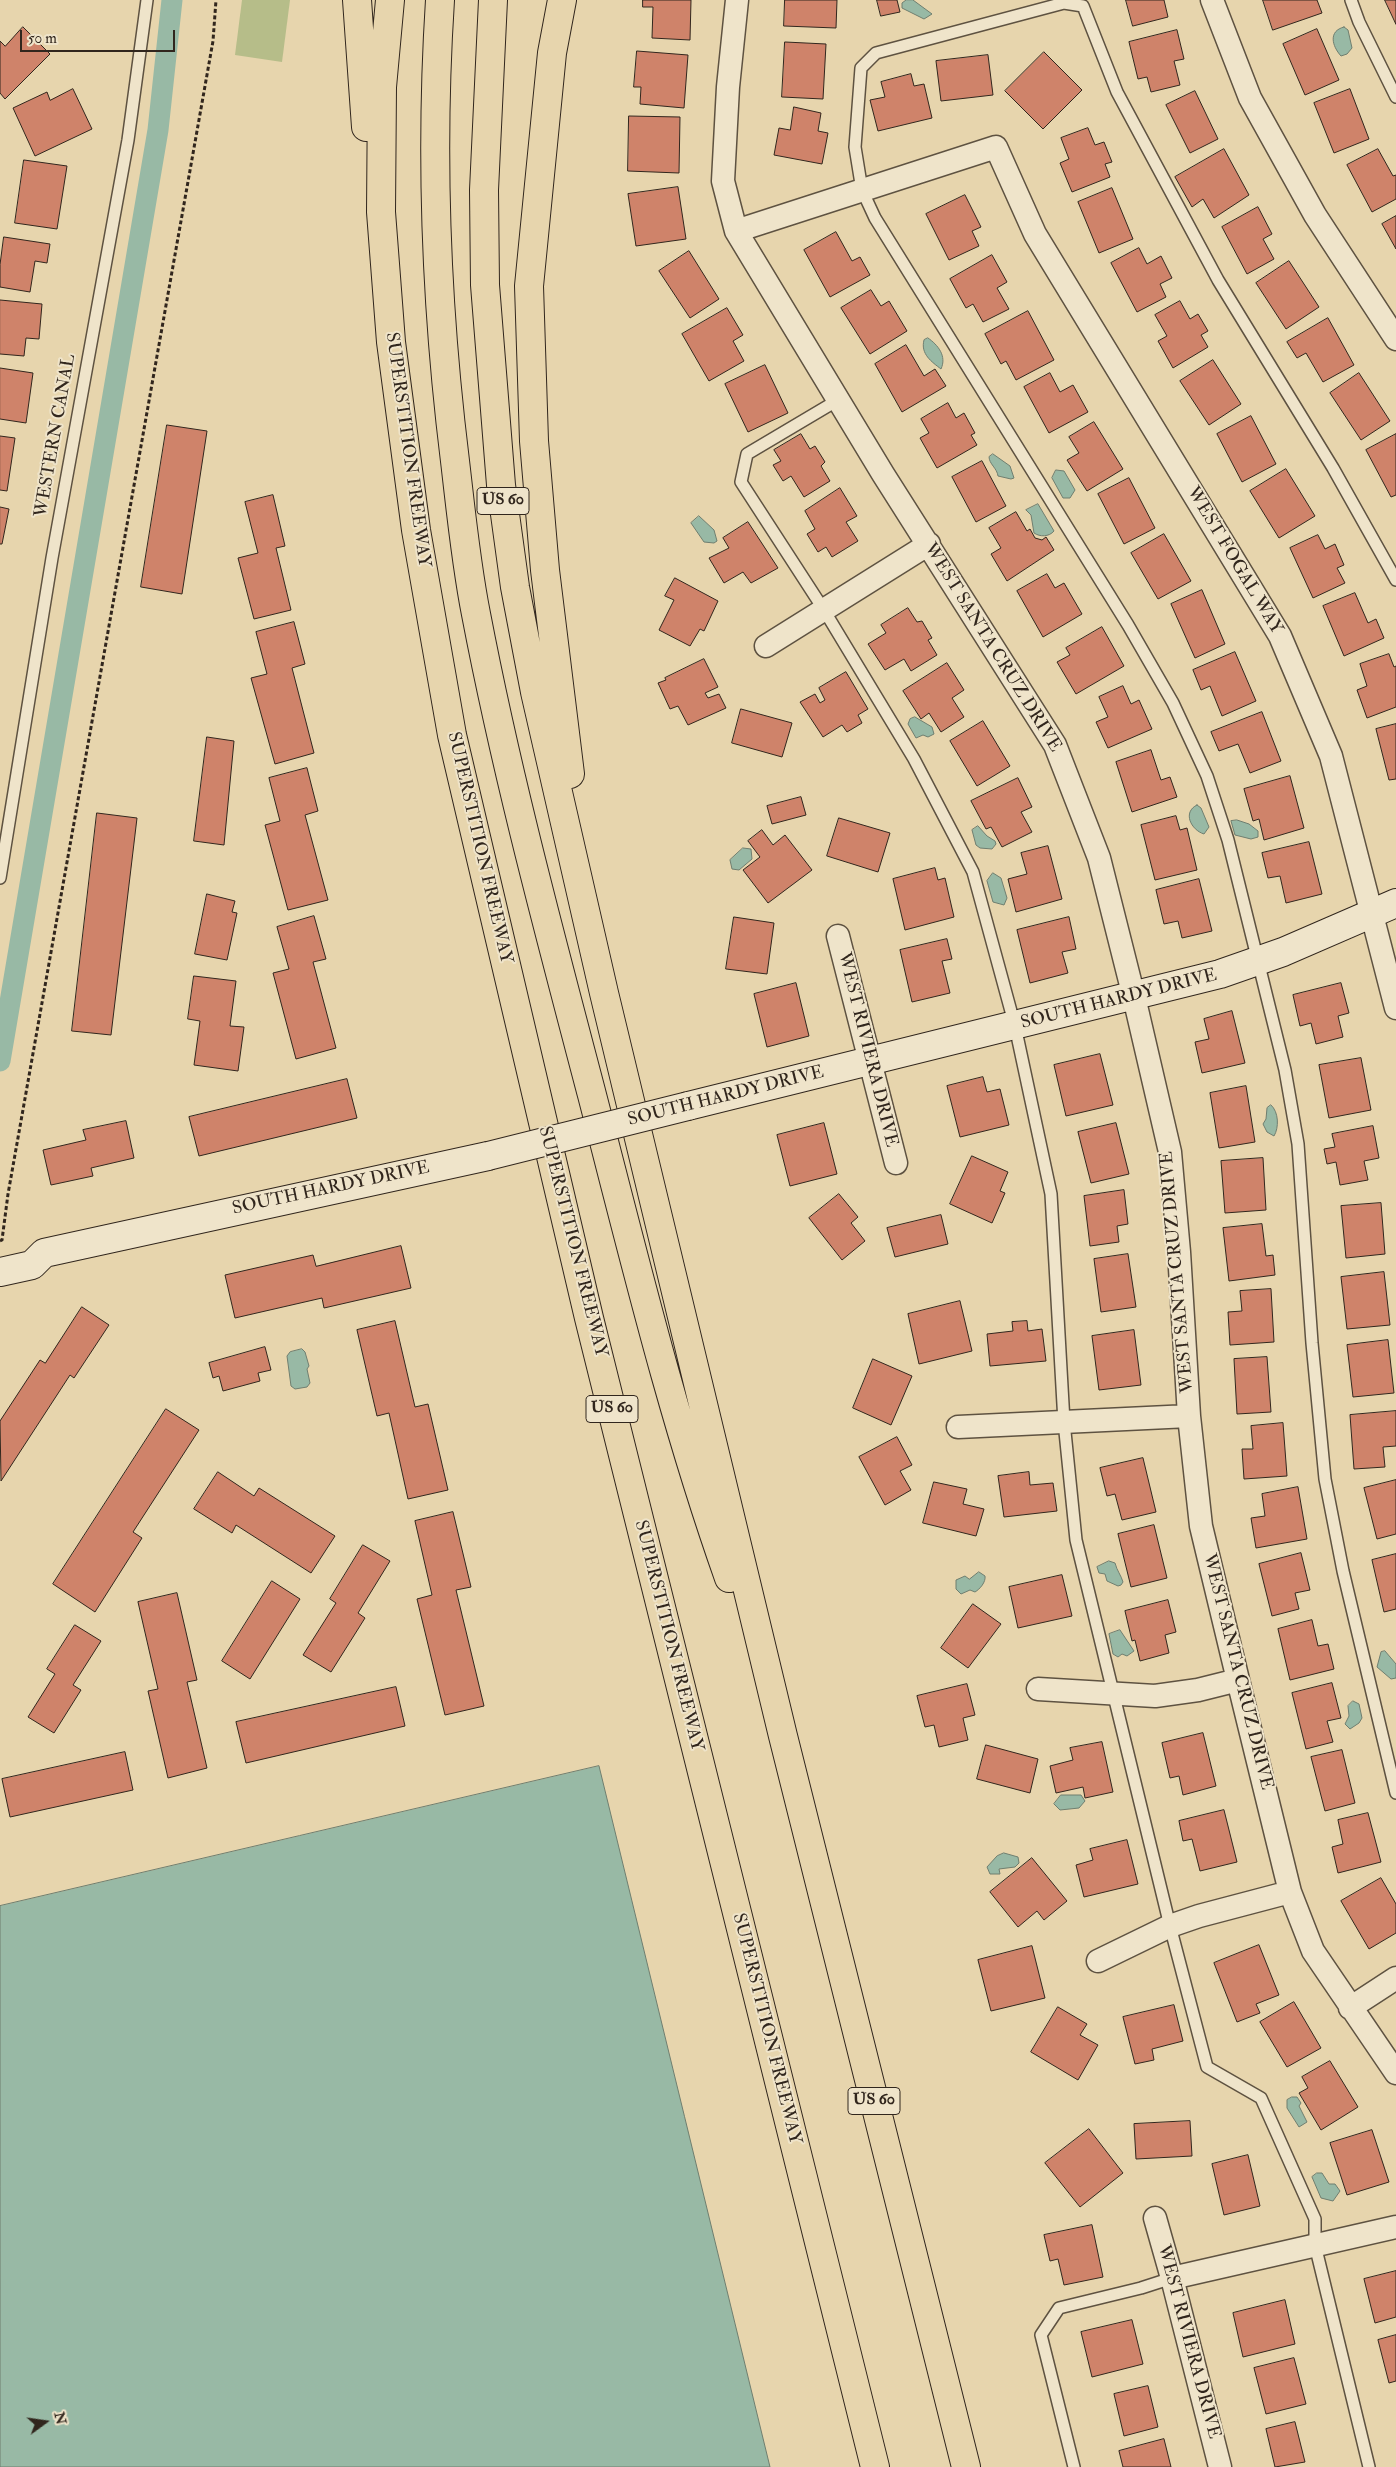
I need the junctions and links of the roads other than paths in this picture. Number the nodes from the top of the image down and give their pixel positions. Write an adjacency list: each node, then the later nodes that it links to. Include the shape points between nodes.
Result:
1 (146, 0): 20 (lane, WESTERN CANAL, via 128,140 52,558)
2 (357, 0): 14 (highway, via 364,113)
3 (390, 0): 14 (highway, SUPERSTITION FREEWAY / US 60, via 382,87 381,212)
4 (440, 0): 39 (highway, via 434,164 438,278 447,399 475,611 547,922 681,1436)
5 (493, 0): 24 (highway, US 60, via 484,190 485,285 500,485 535,692)
6 (562, 0): 24 (highway, via 552,53 529,286 534,441 545,570 565,736)
7 (737, 0): 12 (street, WEST SANTA CRUZ DRIVE, via 723,180)
8 (1212, 0): 13 (street, via 1250,98 1316,215)
9 (1351, 0): 10 (lane)
10 (1396, 97)
11 (862, 190): 12 (street); 17 (lane, via 855,146 861,68 876,53 1064,3 1082,6 1117,92 1218,280 1333,468); 21 (street, WEST FOGAL WAY, via 996,146 1035,234 1280,636 1331,756); 23 (lane, via 875,218 1173,703 1213,794 1228,840)
12 (736, 231): 15 (street, WEST SANTA CRUZ DRIVE)
13 (1396, 339)
14 (391, 342): 51 (highway, SUPERSTITION FREEWAY / US 60, via 416,530 454,745 592,1327)
15 (838, 400): 16 (street, WEST SANTA CRUZ DRIVE); 18 (lane, via 747,454 741,482)
16 (929, 544): 18 (street); 25 (street, WEST SANTA CRUZ DRIVE, via 1055,746 1099,858)
17 (1396, 580)
18 (824, 610): 19 (street); 27 (lane, via 914,759 973,872)
19 (766, 646)
20 (0, 878)
21 (1384, 908): 23 (street, SOUTH HARDY DRIVE); 26 (street, WEST FOGAL WAY)
22 (838, 936): 28 (street, WEST RIVIERA DRIVE)
23 (1258, 961): 25 (street, SOUTH HARDY DRIVE); 40 (lane, via 1285,1070 1298,1144 1325,1479 1343,1571)
24 (604, 992): 39 (highway, US 60)
25 (1134, 997): 27 (street, SOUTH HARDY DRIVE); 33 (street, WEST SANTA CRUZ DRIVE, via 1170,1152)
26 (1396, 1008)
27 (1015, 1026): 28 (street, SOUTH HARDY DRIVE); 34 (lane, via 1051,1194)
28 (870, 1061): 29 (street, WEST RIVIERA DRIVE); 31 (street, SOUTH HARDY DRIVE, bridge, via 488,1156)
29 (896, 1163)
30 (1, 1245): 31 (street, SOUTH HARDY DRIVE, via 30,1247)
31 (44, 1253): 32 (street, SOUTH HARDY DRIVE, via 32,1264)
32 (0, 1272)
33 (1189, 1416): 34 (street); 36 (street, WEST SANTA CRUZ DRIVE, via 1202,1526)
34 (1064, 1422): 35 (street); 38 (lane, via 1076,1540)
35 (958, 1427)
36 (1238, 1680): 38 (street, via 1155,1696); 41 (street, WEST SANTA CRUZ DRIVE)
37 (1038, 1689): 38 (street)
38 (1114, 1693): 42 (lane)
39 (783, 1736): 52 (highway, US 60)
40 (1396, 1793)
41 (1290, 1892): 42 (street); 45 (street, WEST SANTA CRUZ DRIVE, via 1312,1951)
42 (1170, 1926): 43 (street); 49 (lane, via 1207,2067 1261,2098 1315,2219)
43 (1098, 1961)
44 (1396, 1978): 45 (street)
45 (1350, 2008): 46 (street, WEST SANTA CRUZ DRIVE)
46 (1396, 2073)
47 (1155, 2218): 50 (street, WEST RIVIERA DRIVE)
48 (1396, 2227): 49 (street)
49 (1315, 2245): 50 (street); 55 (lane)
50 (1172, 2278): 53 (lane, via 1059,2308 1041,2335); 54 (street, WEST RIVIERA DRIVE)
51 (875, 2467)
52 (966, 2467)
53 (1074, 2467)
54 (1220, 2467)
55 (1369, 2467)

